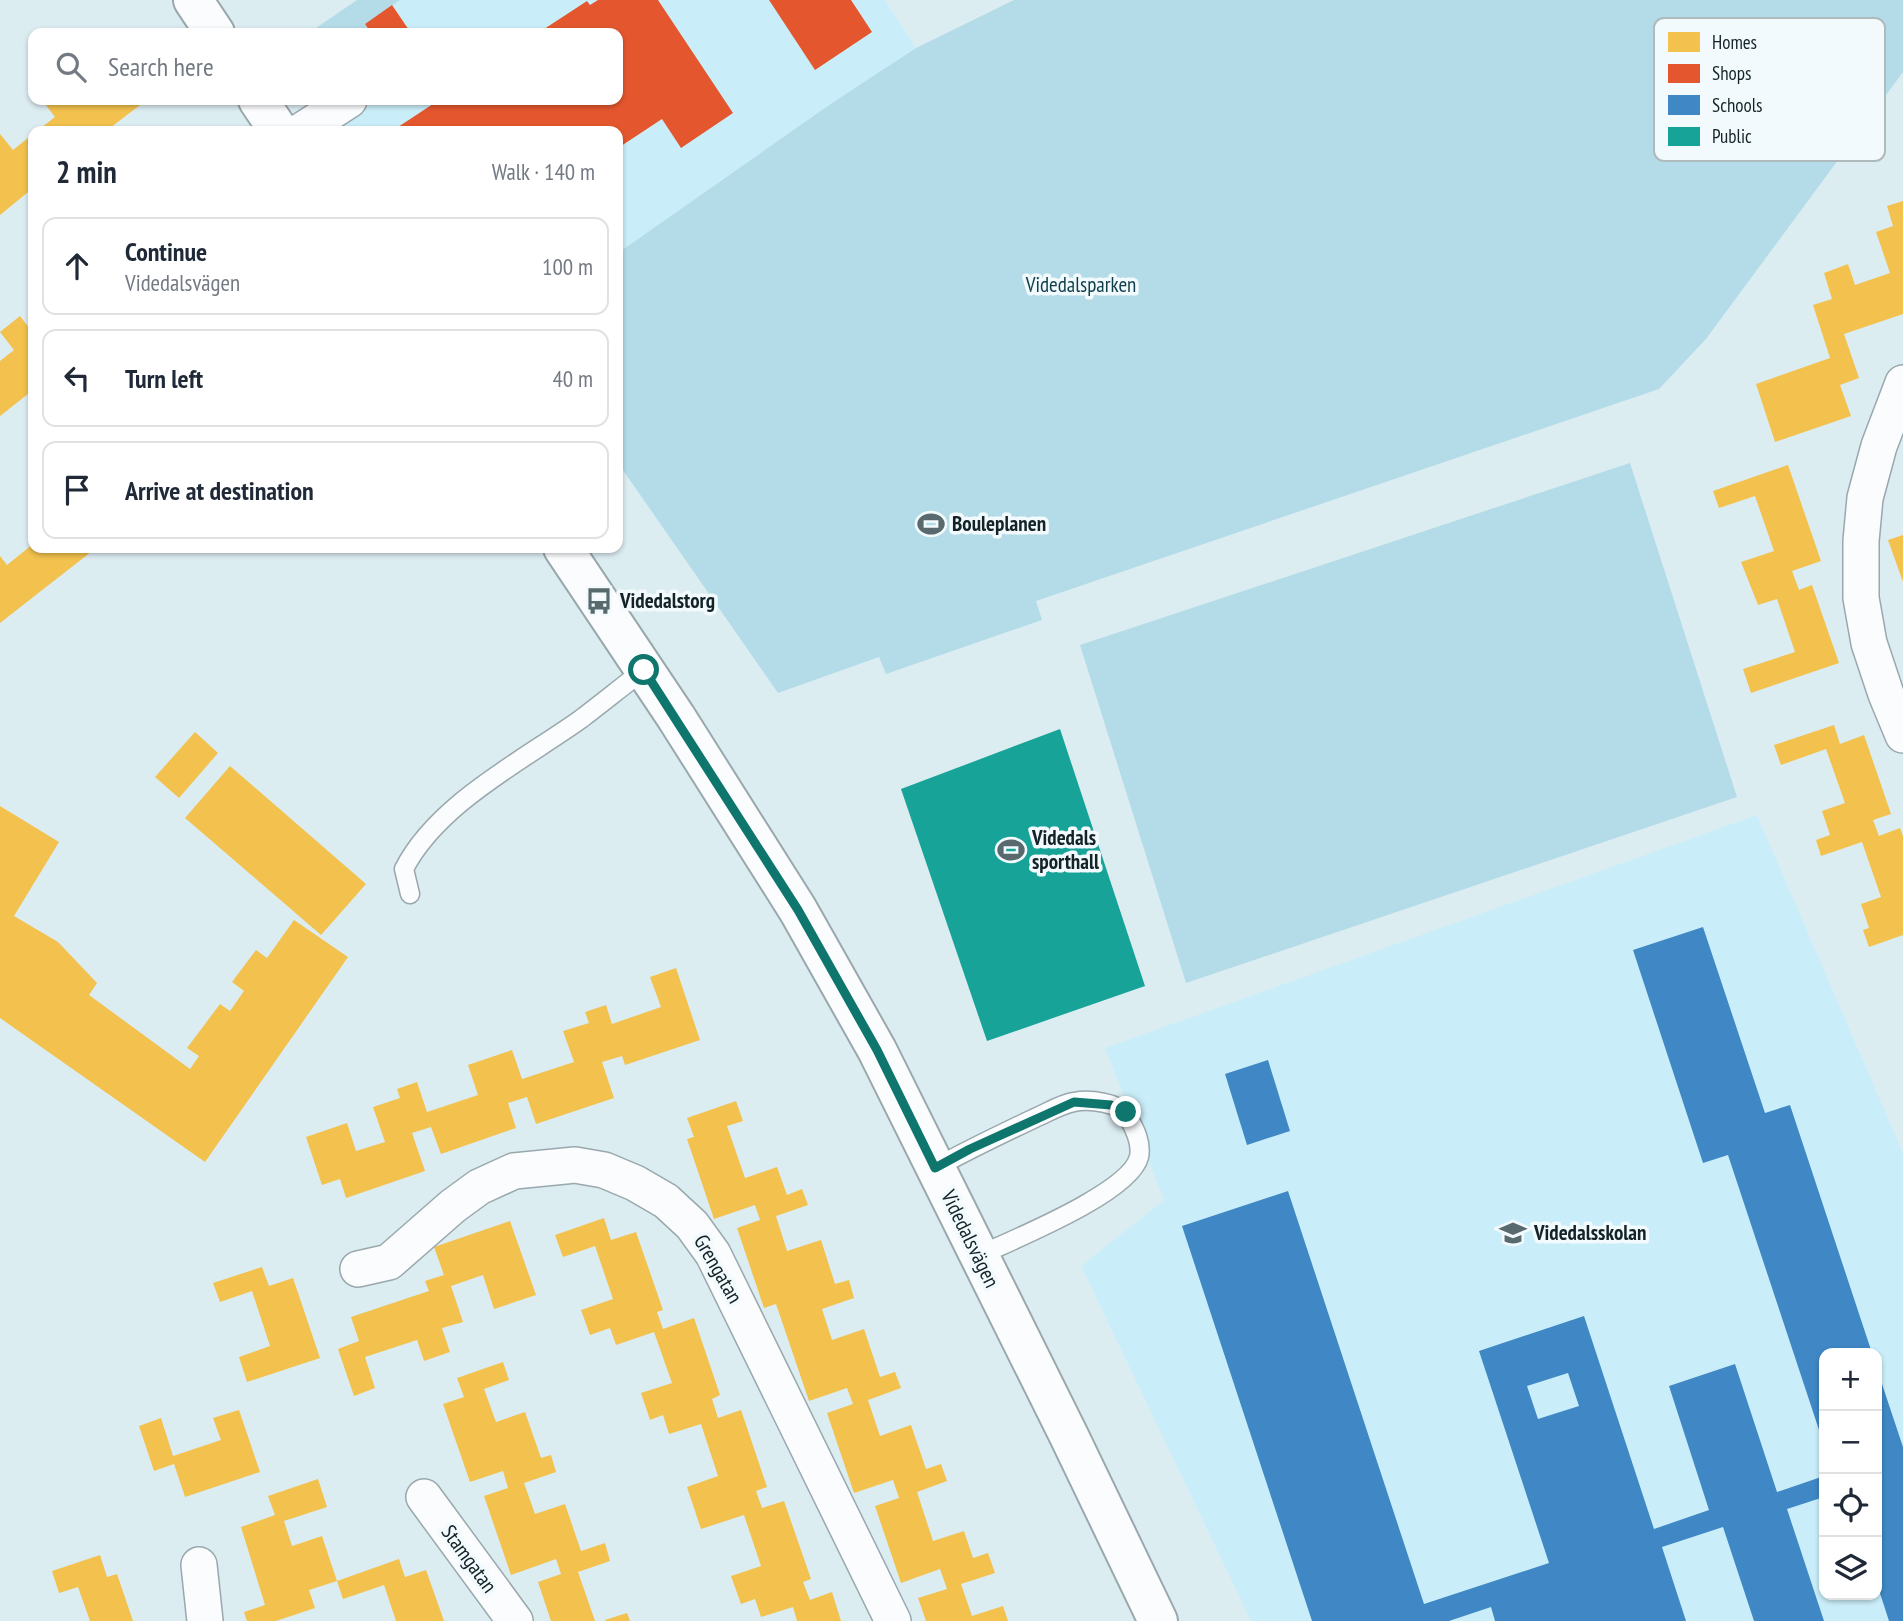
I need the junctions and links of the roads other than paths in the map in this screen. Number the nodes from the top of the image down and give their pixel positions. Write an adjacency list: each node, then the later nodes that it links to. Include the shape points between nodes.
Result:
1 (193, 0): 2 (street)
2 (212, 28)
3 (261, 105): 5 (street)
4 (341, 105): 6 (street)
5 (276, 126)
6 (309, 126)
7 (1903, 383): 10 (street, via 1865,498 1861,598 1869,643)
8 (567, 553): 9 (street, Videdalsvägen)
9 (644, 670): 11 (lane, via 443,816 414,848 404,869); 12 (street, Videdalsvägen, via 798,910 877,1050)
10 (1903, 735)
11 (410, 894)
12 (935, 1168): 13 (street, Videdalsvägen); 13 (lane, via 1074,1102 1111,1105 1126,1112 1134,1127 1139,1158 1126,1176 1093,1200)
13 (978, 1255): 20 (street, Videdalsvägen)
14 (358, 1269): 19 (street, Grengatan, via 389,1262 462,1199 514,1171 575,1165 604,1170 666,1201 692,1225 713,1254)
15 (424, 1497): 18 (street, Stamgatan)
16 (199, 1565): 17 (street)
17 (205, 1621)
18 (515, 1621)
19 (893, 1621)
20 (1157, 1621)

